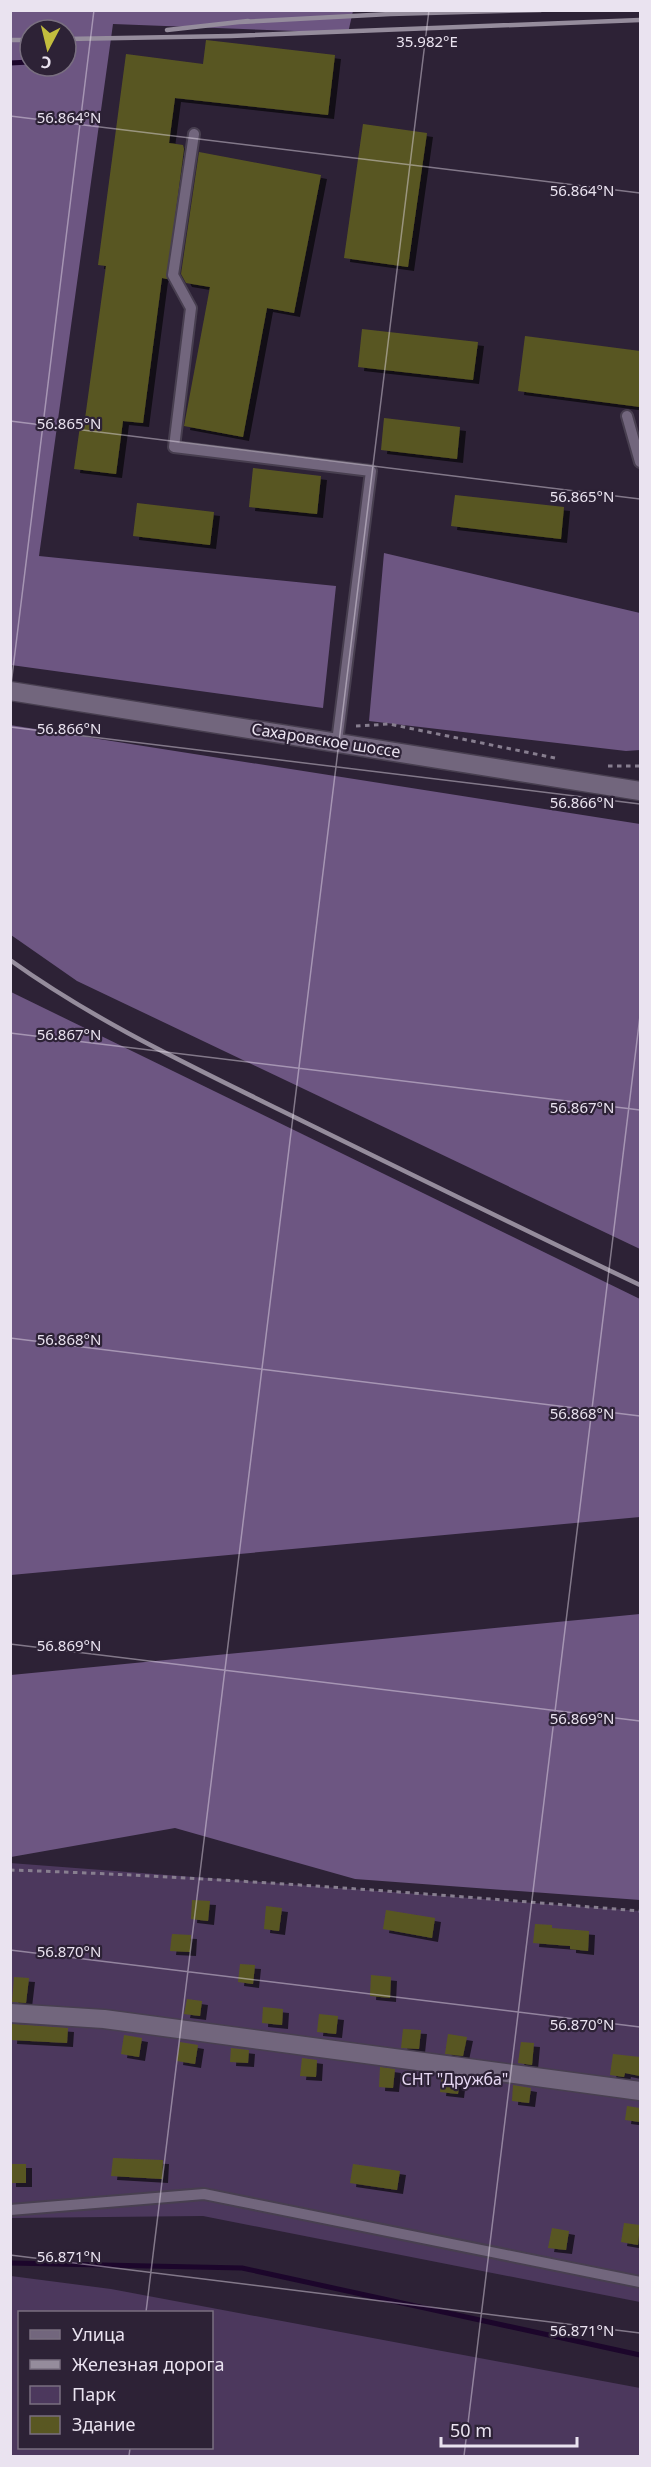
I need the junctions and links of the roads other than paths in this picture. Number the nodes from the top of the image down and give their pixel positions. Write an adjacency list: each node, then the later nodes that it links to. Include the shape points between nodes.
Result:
1 (194, 134): 5 (lane, via 173,275 191,308 174,447 371,471)
2 (627, 416): 3 (lane)
3 (640, 462)
4 (10, 691): 5 (main road, Сахаровское шоссе)
5 (338, 735): 6 (main road, Сахаровское шоссе)
6 (640, 791)
7 (10, 2013): 8 (main road, via 104,2019)
8 (640, 2091)
9 (10, 2210): 10 (lane, via 204,2194)
10 (640, 2282)

